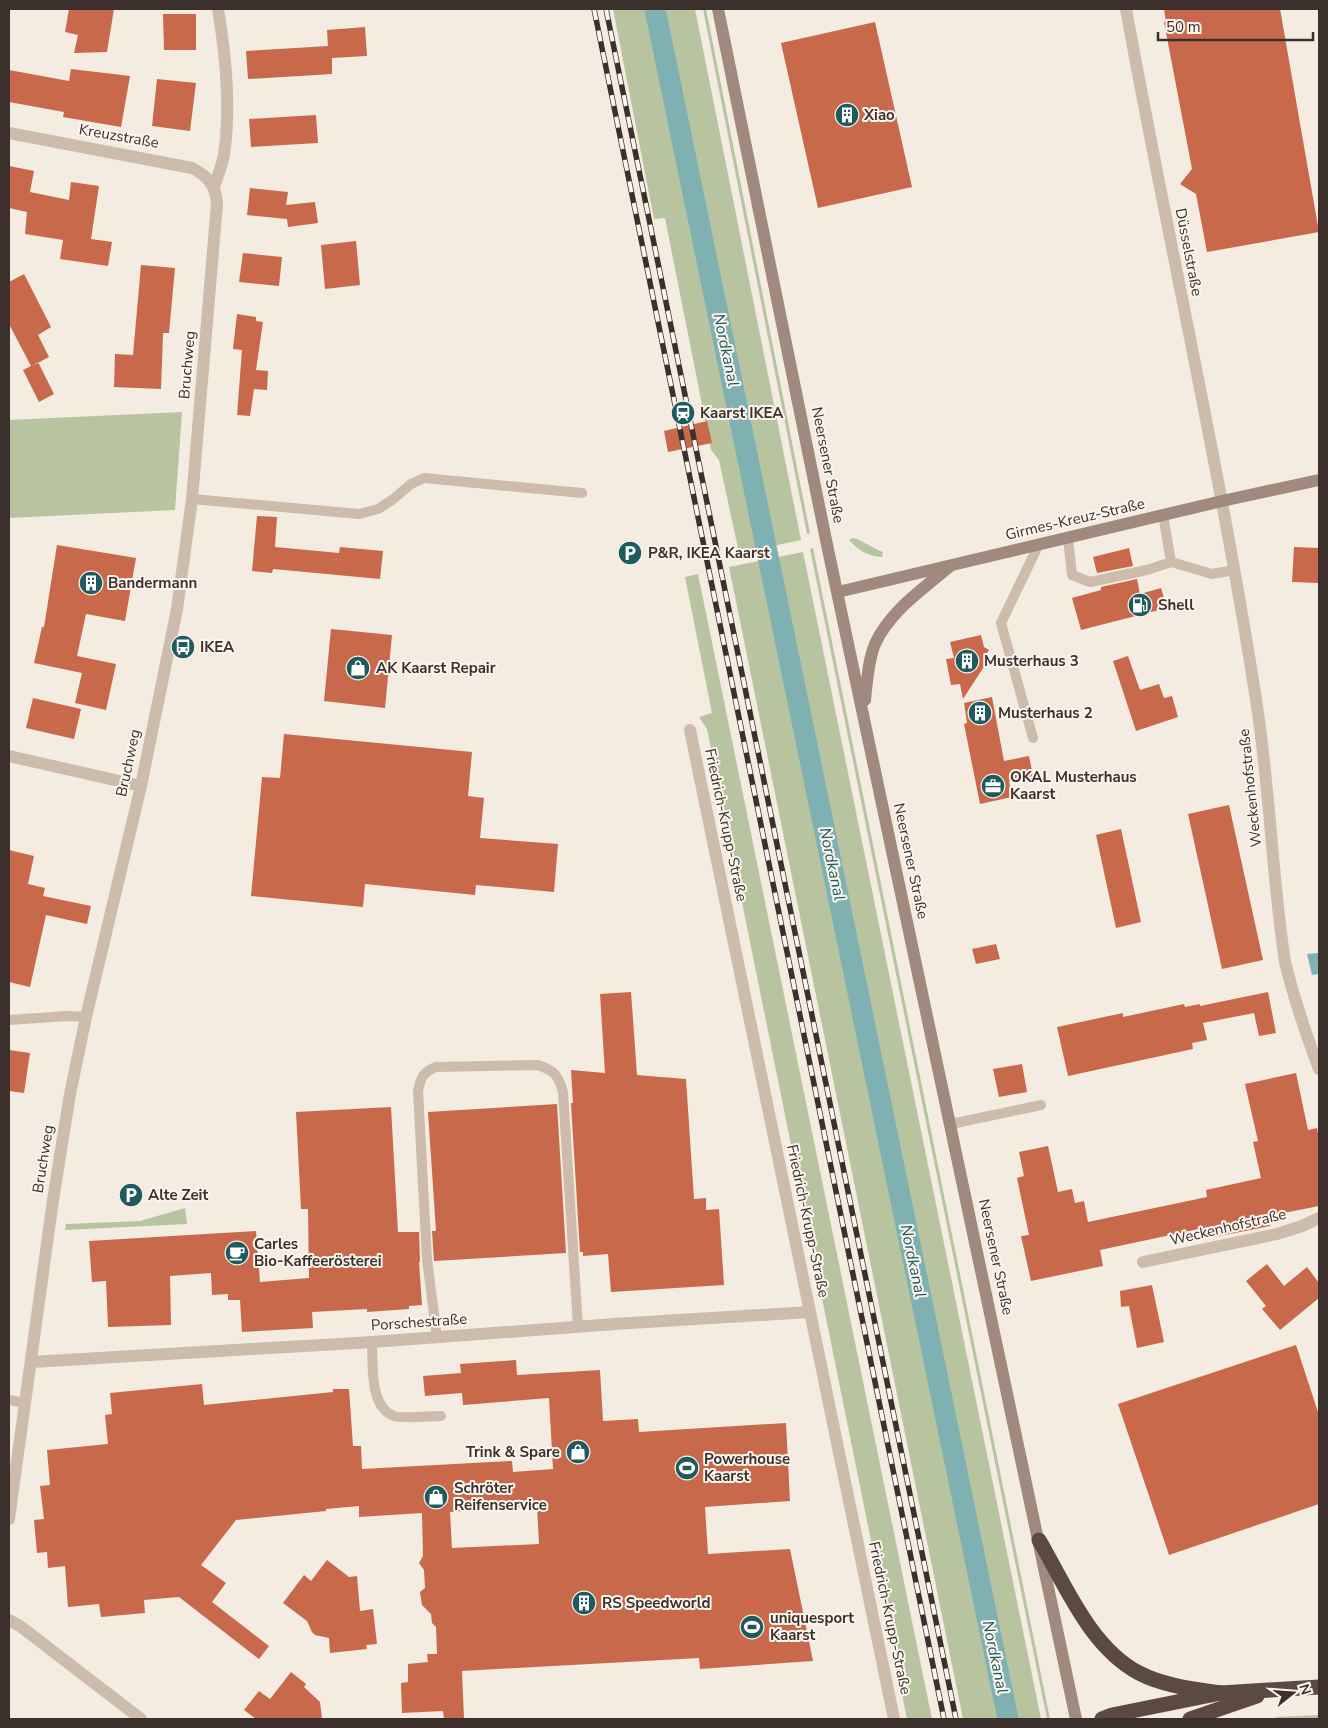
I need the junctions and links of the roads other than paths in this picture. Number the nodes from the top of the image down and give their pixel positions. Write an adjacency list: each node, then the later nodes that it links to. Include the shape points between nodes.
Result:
1 (218, 9): 5 (street, Bruchweg, via 227,111 223,156)
2 (718, 9): 16 (main road, Neersener Straße)
3 (1126, 9): 9 (street, Düsselstraße)
4 (9, 133): 5 (street, Kreuzstraße, via 181,164 202,173)
5 (214, 188): 8 (street, Bruchweg, via 217,204)
6 (1319, 480): 9 (main road, Girmes-Kreuz-Straße)
7 (582, 493): 8 (lane, via 424,478 378,509 359,514)
8 (192, 499): 21 (street, Bruchweg, via 177,609)
9 (1222, 501): 10 (main road, Girmes-Kreuz-Straße); 15 (street, Weckenhofstraße)
10 (1163, 515): 11 (main road, Girmes-Kreuz-Straße); 13 (lane)
11 (1068, 538): 12 (main road, Girmes-Kreuz-Straße); 13 (lane, via 1072,576 1090,582)
12 (1039, 544): 14 (main road, Girmes-Kreuz-Straße); 19 (lane, via 1001,623)
13 (1171, 562): 15 (lane, via 1212,574)
14 (951, 565): 16 (main road, Girmes-Kreuz-Straße); 17 (main road, via 886,625 875,645)
15 (1235, 570): 24 (street, Weckenhofstraße, via 1257,709 1286,962 1290,984)
16 (838, 592): 17 (main road, Neersener Straße)
17 (863, 713): 26 (main road, Neersener Straße)
18 (690, 730): 29 (street, Friedrich-Krupp-Straße)
19 (1033, 738)
20 (9, 756): 21 (street)
21 (141, 786): 22 (street, Bruchweg)
22 (86, 1017): 23 (lane); 33 (street, Bruchweg, via 64,1133)
23 (9, 1020)
24 (1319, 1069)
25 (1041, 1105): 26 (lane)
26 (951, 1124): 38 (main road, Neersener Straße)
27 (1319, 1218): 28 (street, Weckenhofstraße, via 1277,1234)
28 (1143, 1262)
29 (810, 1312): 30 (street, Porschestraße); 43 (street, Friedrich-Krupp-Straße)
30 (578, 1327): 31 (street, Porschestraße); 31 (lane, via 563,1092 559,1078 550,1069 538,1065 436,1067 426,1071 418,1090 427,1259)
31 (437, 1338): 32 (street, Porschestraße)
32 (372, 1342): 33 (street, Porschestraße); 36 (lane, via 373,1380 382,1406 394,1416)
33 (31, 1362): 35 (street, Bruchweg)
34 (9, 1400): 35 (lane)
35 (25, 1402): 37 (street, Bruchweg)
36 (441, 1416)
37 (9, 1519)
38 (1039, 1540): 41 (highway, via 1084,1620 1120,1661 1161,1682); 44 (main road, Neersener Straße)
39 (9, 1620): 42 (street)
40 (1319, 1687): 41 (highway, via 1274,1690)
41 (1223, 1700): 45 (highway); 46 (highway); 47 (highway)
42 (141, 1719)
43 (894, 1719)
44 (1076, 1719)
45 (1102, 1719)
46 (1190, 1719)
47 (1211, 1719)

